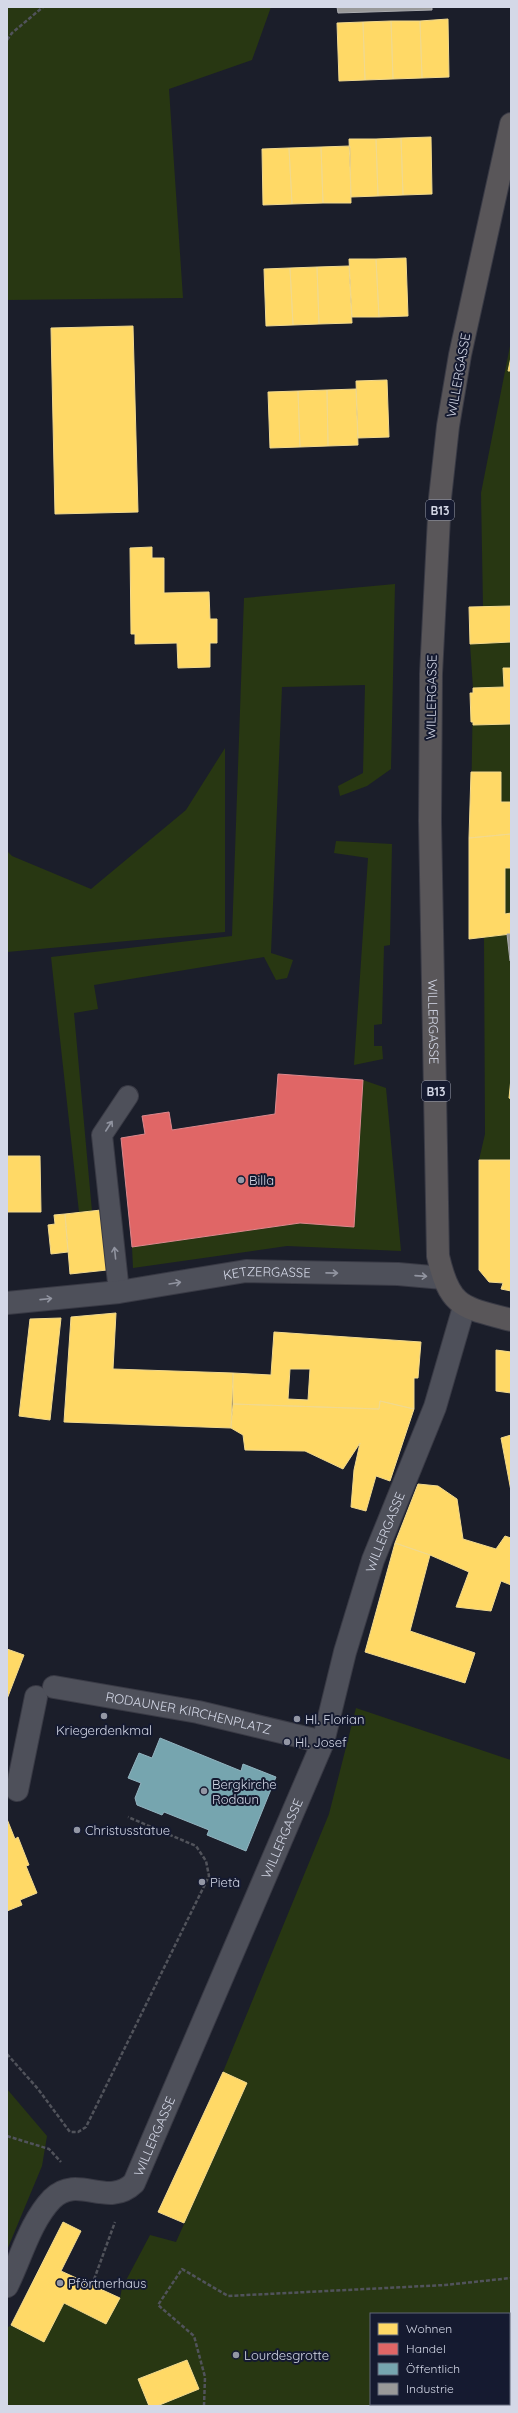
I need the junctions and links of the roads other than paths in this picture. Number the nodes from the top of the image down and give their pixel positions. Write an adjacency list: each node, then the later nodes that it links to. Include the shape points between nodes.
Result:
1 (511, 124): 3 (main road, WILLERGASSE / B13, via 460,355 448,426 440,498 431,674 430,821 438,1256)
2 (128, 1096): 4 (lane, one-way to 2, via 102,1136)
3 (443, 1278): 4 (street, KETZERGASSE, one-way to 3, via 246,1271 398,1274); 6 (main road, B13, via 454,1298)
4 (119, 1292): 5 (street, KETZERGASSE, one-way to 4)
5 (7, 1303)
6 (464, 1307): 7 (main road); 8 (street, WILLERGASSE, via 435,1407 373,1560 345,1652)
7 (511, 1320)
8 (323, 1742): 9 (street, RODAUNER KIRCHENPLATZ, via 198,1712 45,1692); 10 (street, WILLERGASSE, via 137,2175 127,2190 118,2193 71,2189 53,2199 40,2214)
9 (17, 1790)
10 (7, 2286)

